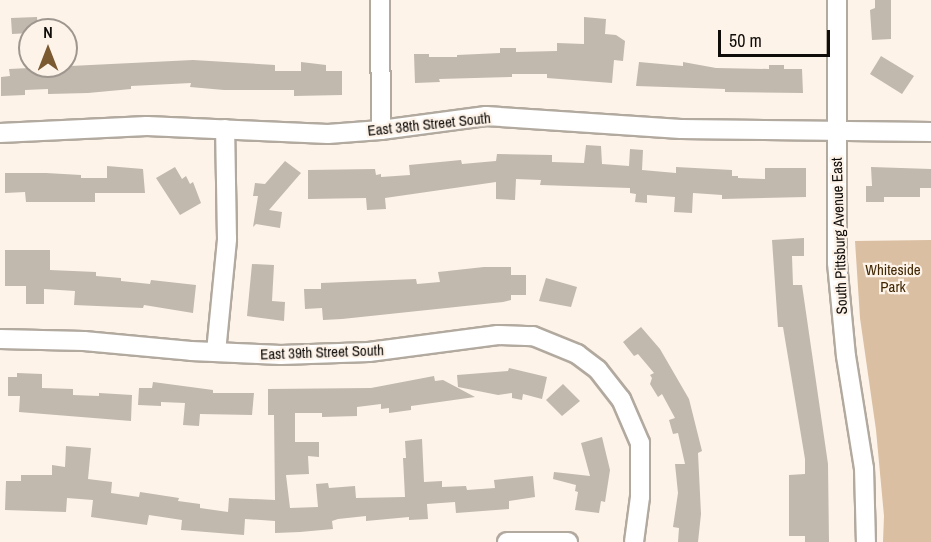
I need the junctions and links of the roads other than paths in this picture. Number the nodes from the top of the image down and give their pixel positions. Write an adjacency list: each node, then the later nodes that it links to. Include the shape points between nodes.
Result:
1 (380, 0): 4 (street)
2 (837, 0): 5 (street, South Pittsburg Avenue East)
3 (225, 129): 4 (street, East 38th Street South, via 322,134); 7 (street, East 38th Street South, via 147,126); 9 (street, via 227,239)
4 (381, 130): 5 (street, East 38th Street South, via 486,116 681,129)
5 (837, 132): 6 (street, East 38th Street South); 13 (street, South Pittsburg Avenue East, via 840,309 864,468)
6 (931, 132)
7 (0, 133)
8 (0, 339): 9 (street, East 39th Street South, via 84,341)
9 (216, 352): 12 (street, East 39th Street South, via 369,352 498,335 533,336 577,354 604,377 621,399 640,443 640,497)
10 (507, 542): 11 (street)
11 (568, 542)
12 (634, 542)
13 (866, 542)

